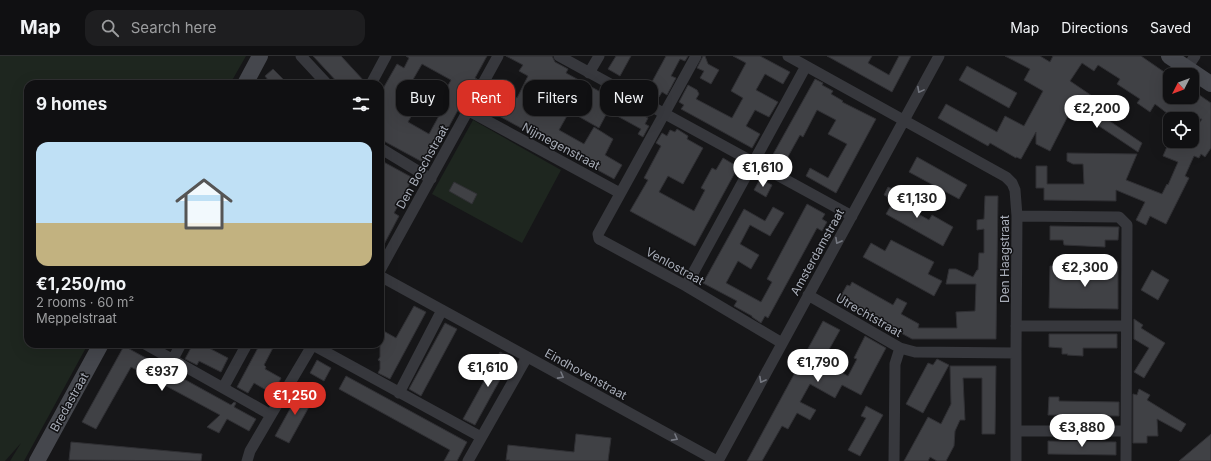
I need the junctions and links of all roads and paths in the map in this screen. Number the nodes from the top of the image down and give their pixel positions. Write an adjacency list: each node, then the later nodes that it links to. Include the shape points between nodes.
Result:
1 (260, 56): 14 (street)
2 (301, 56): 15 (street)
3 (498, 56): 17 (street, Den Boschstraat)
4 (559, 56): 13 (street)
5 (598, 56): 13 (street)
6 (696, 56): 19 (street)
7 (788, 56): 12 (street, Den Haagstraat)
8 (939, 56): 22 (street, Amsterdamstraat, one-way to 22)
9 (1169, 56): 11 (street)
10 (384, 57): 16 (street)
11 (1191, 62): 18 (street)
12 (806, 66): 22 (street, Den Haagstraat); 24 (street)
13 (590, 72): 19 (street)
14 (247, 80)
15 (323, 80)
16 (373, 80)
17 (485, 80)
18 (1211, 84)
19 (664, 114): 24 (street); 26 (street)
20 (466, 116): 25 (street, Den Boschstraat)
21 (478, 116): 26 (street, Nijmegenstraat)
22 (904, 120): 27 (street, Amsterdamstraat); 28 (street, Den Haagstraat, via 1006,177 1015,190)
23 (384, 150): 25 (street)
24 (754, 163): 27 (street); 31 (street)
25 (431, 179): 29 (street, Den Boschstraat)
26 (620, 193): 31 (street, Venlostraat, via 598,234 599,239)
27 (852, 216): 32 (street, Amsterdamstraat, one-way to 32)
28 (1018, 216): 34 (street, Den Haagstraat); 35 (street, via 1119,217 1127,224)
29 (384, 263)
30 (384, 278): 33 (street, Eindhovenstraat)
31 (686, 286): 36 (street, Venlostraat)
32 (808, 295): 36 (street, Amsterdamstraat); 43 (street, Utrechtstraat)
33 (442, 310): 45 (street, Eindhovenstraat); 48 (street)
34 (1016, 326): 35 (street); 44 (street, Den Haagstraat)
35 (1126, 326): 51 (street)
36 (782, 343): 56 (street, Amsterdamstraat, one-way to 56)
37 (99, 348): 53 (street, Bredastraat)
38 (152, 348): 46 (street)
39 (179, 348): 46 (street)
40 (245, 348): 47 (street)
41 (310, 348): 49 (street)
42 (319, 348): 48 (street)
43 (900, 348): 44 (street, Utrechtstraat, via 915,352); 57 (street, via 895,364)
44 (1016, 353): 50 (street, Den Haagstraat)
45 (527, 357): 52 (street); 56 (street, Eindhovenstraat, one-way to 56)
46 (172, 359): 47 (street)
47 (223, 388): 49 (street)
48 (398, 393): 52 (street)
49 (271, 415): 54 (street)
50 (1017, 431): 51 (street); 58 (street, Den Haagstraat)
51 (1126, 431): 59 (street)
52 (481, 437): 55 (street)
53 (37, 461)
54 (247, 461)
55 (468, 461)
56 (717, 461)
57 (894, 461)
58 (1016, 461)
59 (1126, 461)

